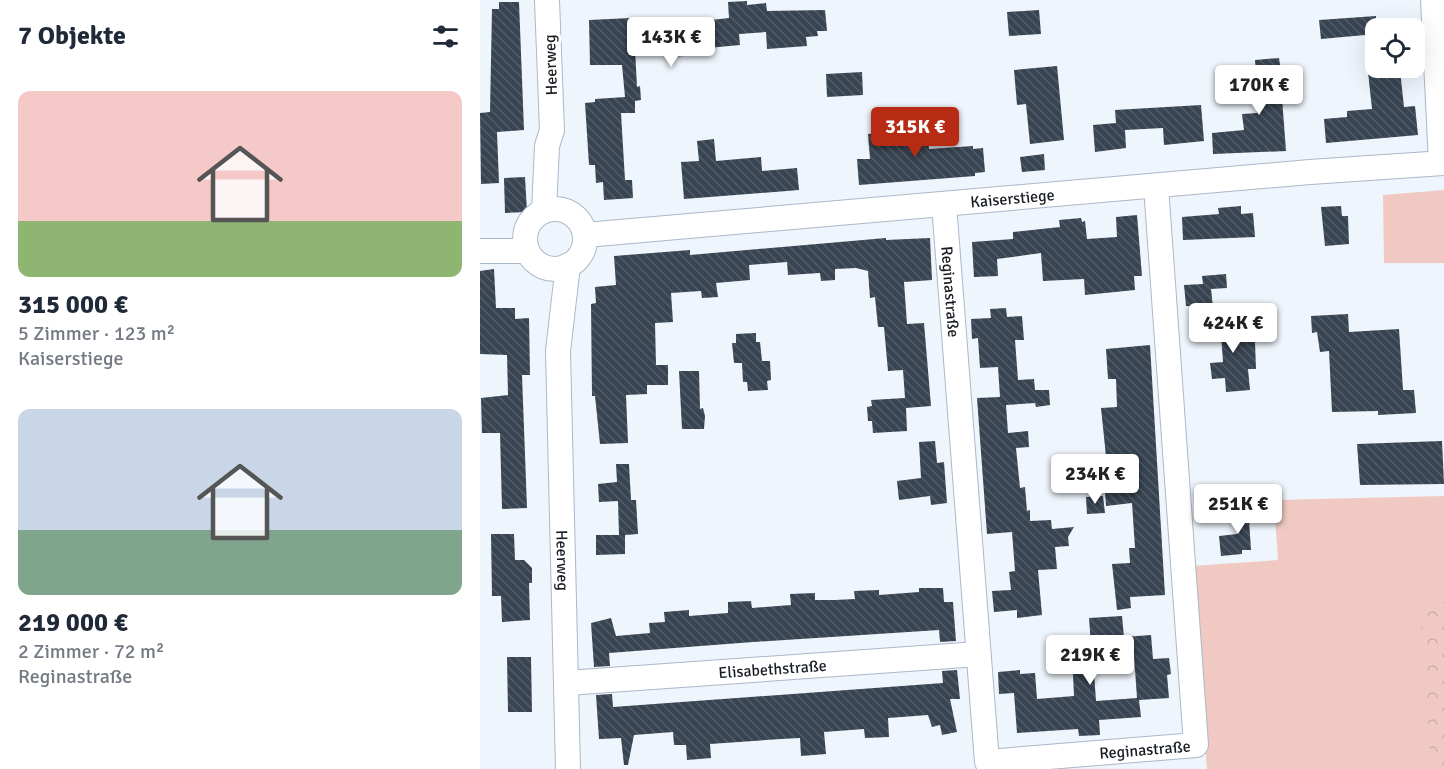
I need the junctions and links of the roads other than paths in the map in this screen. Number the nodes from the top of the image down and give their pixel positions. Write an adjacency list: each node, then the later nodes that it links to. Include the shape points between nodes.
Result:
1 (547, 0): 6 (street, Heerweg, via 552,130 547,146)
2 (1433, 0): 3 (street, Kaiserstiege)
3 (1443, 163): 4 (street, Kaiserstiege)
4 (1156, 186): 5 (street, Kaiserstiege); 13 (street, Reginastraße, via 1196,745 987,762)
5 (944, 204): 7 (street, Kaiserstiege); 13 (street, Reginastraße)
6 (555, 211): 7 (street, via 578,219); 9 (street, via 533,219)
7 (585, 235): 11 (street, via 579,258)
8 (480, 239): 9 (street)
9 (531, 250): 10 (street); 11 (street, via 548,269); 12 (street, Heerweg, via 548,290)
10 (480, 251)
11 (568, 265): 12 (street, Heerweg)
12 (558, 351): 14 (street, Heerweg)
13 (978, 654): 14 (street, Elisabethstraße)
14 (567, 682): 15 (street, Heerweg)
15 (568, 769)

